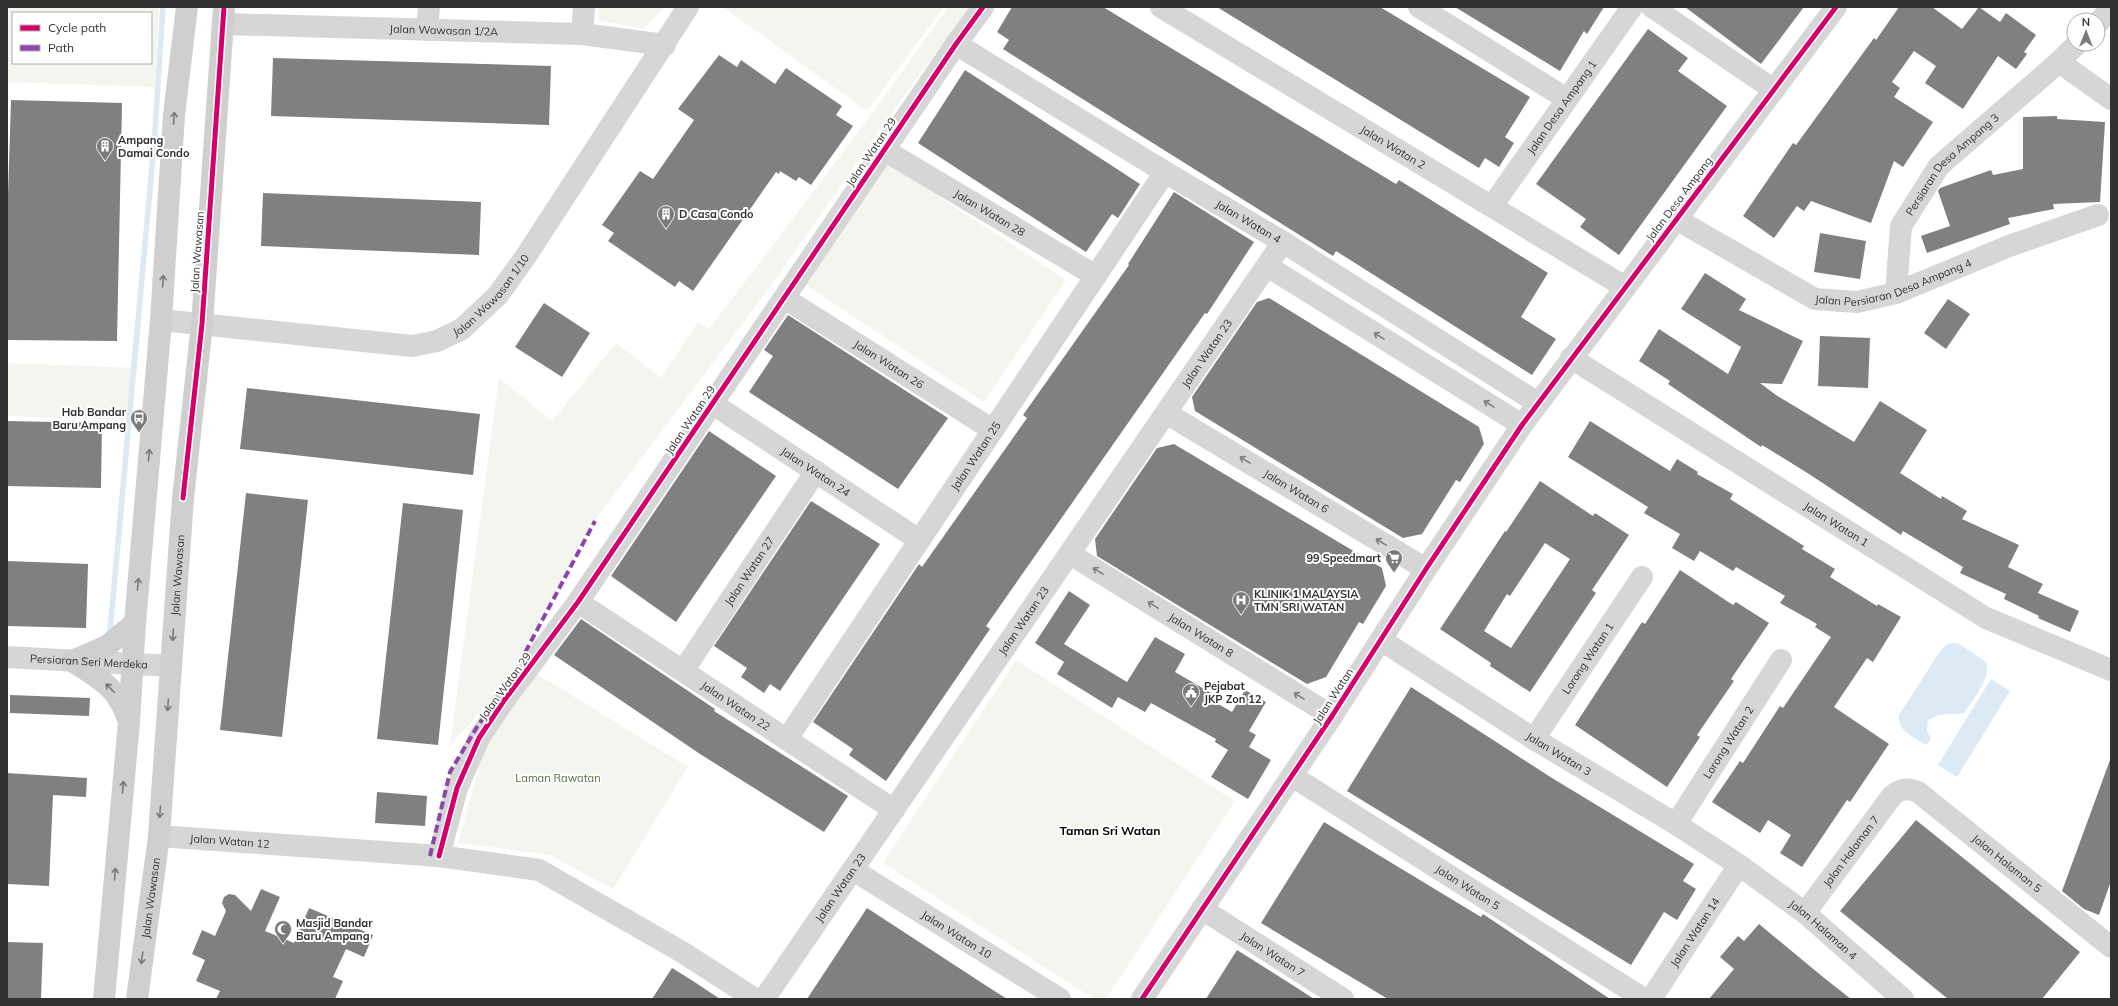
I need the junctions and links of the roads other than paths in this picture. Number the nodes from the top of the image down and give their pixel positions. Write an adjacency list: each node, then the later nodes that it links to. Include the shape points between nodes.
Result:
1 (187, 7): 33 (main road, one-way to 1, via 174,115)
2 (429, 7): 13 (street)
3 (584, 7): 14 (street)
4 (688, 7): 16 (street, Jalan Wawasan 1/10)
5 (983, 7): 15 (street, Jalan Watan 29)
6 (1161, 7): 24 (street, Jalan Watan 2)
7 (1419, 7): 20 (street)
8 (1632, 7): 20 (street, Jalan Desa Ampang 1)
9 (1652, 7): 19 (street)
10 (1836, 7): 19 (street, Jalan Desa Ampang)
11 (223, 15): 12 (street, Jalan Wawasan 1/2A); 34 (main road, Jalan Wawasan)
12 (282, 16): 13 (street, Jalan Wawasan 1/2A)
13 (427, 30): 14 (street, Jalan Wawasan 1/2A)
14 (582, 34): 16 (street, Jalan Wawasan 1/2A)
15 (956, 44): 22 (street, Jalan Watan 29); 23 (street, Jalan Watan 4)
16 (665, 45): 34 (street, Jalan Wawasan 1/10, via 526,256 498,295 462,329 437,341 412,346)
17 (2069, 52): 18 (street, Persiaran Desa Ampang 3)
18 (2059, 62): 21 (street); 31 (street, Persiaran Desa Ampang 3, via 1939,166 1901,226)
19 (1774, 90): 26 (street, Jalan Desa Ampang)
20 (1567, 99): 24 (street, Jalan Desa Ampang 1)
21 (2111, 99)
22 (884, 150): 29 (street, Jalan Watan 28); 32 (street, Jalan Watan 29)
23 (1165, 172): 27 (street, Jalan Watan 4); 29 (street, Jalan Watan 25)
24 (1492, 206): 30 (street, Jalan Watan 2)
25 (2098, 215): 31 (street, Jalan Persiaran Desa Ampang 4, via 2009,246)
26 (1676, 219): 30 (street, Jalan Desa Ampang); 31 (street, Jalan Persiaran Desa Ampang 4, via 1815,299 1857,302)
27 (1283, 242): 28 (street, Jalan Watan 23); 36 (street, Jalan Watan 4)
28 (1267, 266): 38 (street, Jalan Watan 23); 39 (street, one-way to 28)
29 (1096, 276): 40 (street, Jalan Watan 25)
30 (1625, 287): 35 (street, Jalan Desa Ampang)
31 (1896, 293)
32 (784, 298): 37 (street, Jalan Watan 29); 40 (street, Jalan Watan 26)
33 (161, 320): 34 (street, Jalan Wawasan 1/10); 47 (main road, one-way to 33)
34 (202, 324): 53 (main road, Jalan Wawasan, one-way to 53, via 183,498)
35 (1571, 358): 36 (street, Jalan Desa Ampang); 54 (street, Jalan Watan 1, via 1986,618)
36 (1538, 403): 39 (street, Jalan Watan)
37 (713, 404): 41 (street, Jalan Watan 24); 46 (street, Jalan Watan 29)
38 (1166, 413): 43 (street, Jalan Watan 23); 44 (street, Jalan Watan 6, one-way to 38)
39 (1522, 425): 44 (street, Jalan Watan)
40 (993, 430): 42 (street, Jalan Watan 25)
41 (816, 471): 42 (street, Jalan Watan 24); 55 (street, Jalan Watan 27)
42 (919, 540): 58 (street, Jalan Watan 25)
43 (1070, 554): 56 (street, Jalan Watan 8, one-way to 43); 62 (street, Jalan Watan 23)
44 (1426, 569): 48 (street, Jalan Watan)
45 (1642, 577): 59 (street, Lorong Watan 1)
46 (578, 602): 55 (street, Jalan Watan 22); 65 (street, Jalan Watan 29, via 479,738 457,788)
47 (135, 623): 51 (main road, via 107,646); 52 (main road)
48 (1381, 640): 56 (street, Jalan Watan); 59 (street, Jalan Watan 3)
49 (7, 657): 51 (street, Persiaran Seri Merdeka)
50 (1780, 660): 63 (street, Lorong Watan 2)
51 (72, 661): 52 (street, Persiaran Seri Merdeka); 57 (main road, one-way to 51, via 113,690)
52 (132, 664): 53 (street, Persiaran Seri Merdeka); 57 (main road)
53 (171, 666): 64 (main road, Jalan Wawasan, one-way to 64)
54 (2111, 670)
55 (683, 671): 58 (street, Jalan Watan 22)
56 (1332, 716): 60 (street, Jalan Watan)
57 (129, 722): 71 (main road, one-way to 57)
58 (786, 739): 62 (street, Jalan Watan 22)
59 (1534, 739): 63 (street, Jalan Watan 3)
60 (1292, 776): 68 (street, Jalan Watan); 78 (street, Jalan Watan 5)
61 (1898, 790): 69 (street, Jalan Halaman 7); 70 (street, Jalan Halaman 5, via 1911,789 1918,792)
62 (894, 810): 67 (street, Jalan Watan 23)
63 (1676, 824): 66 (street, Jalan Watan 3)
64 (158, 836): 65 (street, Jalan Watan 12); 72 (main road, Jalan Wawasan, one-way to 72)
65 (439, 856): 73 (street, Jalan Watan 12, via 539,870 682,952)
66 (1739, 865): 69 (street, Jalan Halaman 4); 79 (street, Jalan Watan 14)
67 (853, 870): 74 (street, Jalan Watan 23); 75 (street, Jalan Watan 10)
68 (1202, 910): 76 (street, Jalan Watan); 77 (street, Jalan Watan 7)
69 (1805, 913): 80 (street, Jalan Halaman 4)
70 (2110, 942)
71 (104, 999)
72 (137, 999)
73 (755, 999)
74 (764, 999)
75 (1060, 999)
76 (1142, 999)
77 (1343, 999)
78 (1644, 999)
79 (1652, 999)
80 (1903, 999)

